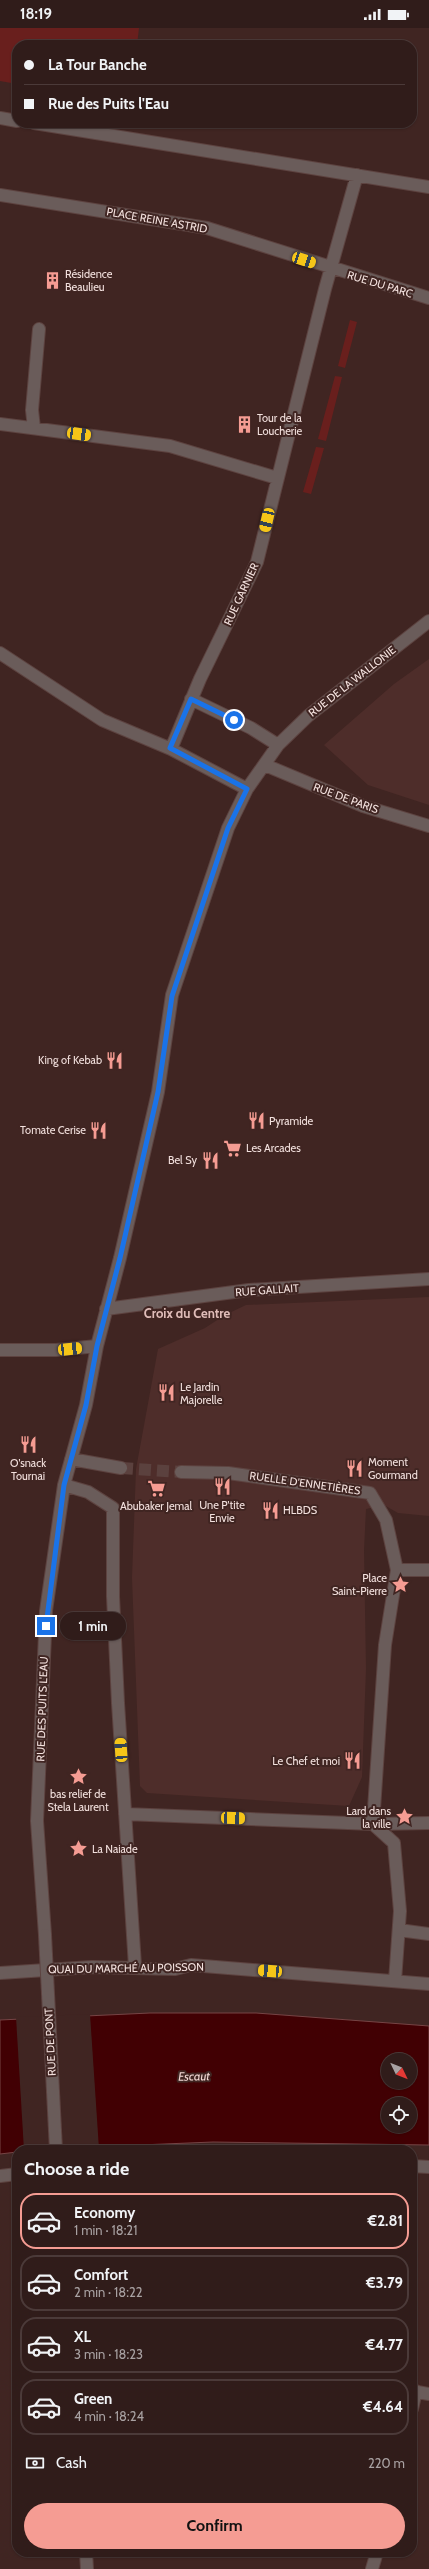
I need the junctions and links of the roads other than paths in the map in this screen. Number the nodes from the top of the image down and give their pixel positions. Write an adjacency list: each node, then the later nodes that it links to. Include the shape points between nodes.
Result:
1 (0, 118): 2 (street)
2 (12, 120)
3 (65, 128): 4 (street)
4 (358, 175): 5 (street); 7 (street)
5 (429, 187)
6 (0, 195): 7 (street, PLACE REINE ASTRID, via 207,228)
7 (332, 269): 8 (street, RUE DU PARC); 12 (street, RUE GARNIER)
8 (429, 298)
9 (39, 330): 11 (street, via 32,410)
10 (0, 424): 11 (street)
11 (34, 428): 12 (street, via 170,446)
12 (277, 478): 15 (street, RUE GARNIER, via 258,562)
13 (429, 621): 16 (street, RUE DE LA WALLONIE, via 308,716)
14 (0, 653): 17 (street, via 102,720)
15 (191, 699): 16 (street, via 251,728); 17 (street, RUE GARNIER)
16 (278, 745): 18 (street, RUE DE LA WALLONIE)
17 (170, 748): 19 (street)
18 (265, 765): 19 (street, RUE DE LA WALLONIE); 20 (street, RUE DE PARIS, via 363,806)
19 (247, 789): 22 (street, RUE DES PUITS L'EAU, via 226,835 172,996 158,1092)
20 (429, 826)
21 (429, 1279): 22 (street, RUE GALLAIT, via 249,1290)
22 (106, 1308): 23 (street, RUE DES PUITS L'EAU)
23 (97, 1346): 24 (street, via 56,1350); 25 (street, RUE DES PUITS L'EAU)
24 (0, 1350)
25 (71, 1459): 26 (street); 28 (street, RUE DES PUITS L'EAU)
26 (121, 1468)
27 (181, 1472): 29 (street, RUELLE D'ENNETIÈRES, via 228,1473 370,1493 386,1520)
28 (64, 1485): 31 (street, via 88,1492 113,1508 113,1596); 36 (street, RUE DES PUITS L'EAU, via 46,1611 37,1821)
29 (397, 1570): 30 (street); 33 (street, via 386,1645)
30 (429, 1570)
31 (125, 1814): 33 (street); 37 (street)
32 (429, 1823): 33 (street)
33 (373, 1824): 34 (street, via 394,1843)
34 (399, 1930): 35 (street); 39 (street)
35 (429, 1934)
36 (44, 1935): 41 (street, RUE DE PONT, bridge)
37 (135, 1966): 38 (street, QUAI DU MARCHÉ AU POISSON); 39 (street, QUAI DU MARCHÉ AU POISSON, via 175,1969 192,1964)
38 (0, 1973)
39 (395, 1981): 40 (street, QUAI DU MARCHÉ AU POISSON)
40 (429, 1984)
41 (56, 2145)
42 (417, 2166): 43 (street)
43 (429, 2167)
44 (12, 2175): 45 (street)
45 (0, 2176)
46 (417, 2392): 47 (street)
47 (429, 2394)
48 (86, 2557): 50 (street)
49 (376, 2557): 51 (street)
50 (87, 2569)
51 (372, 2569)

